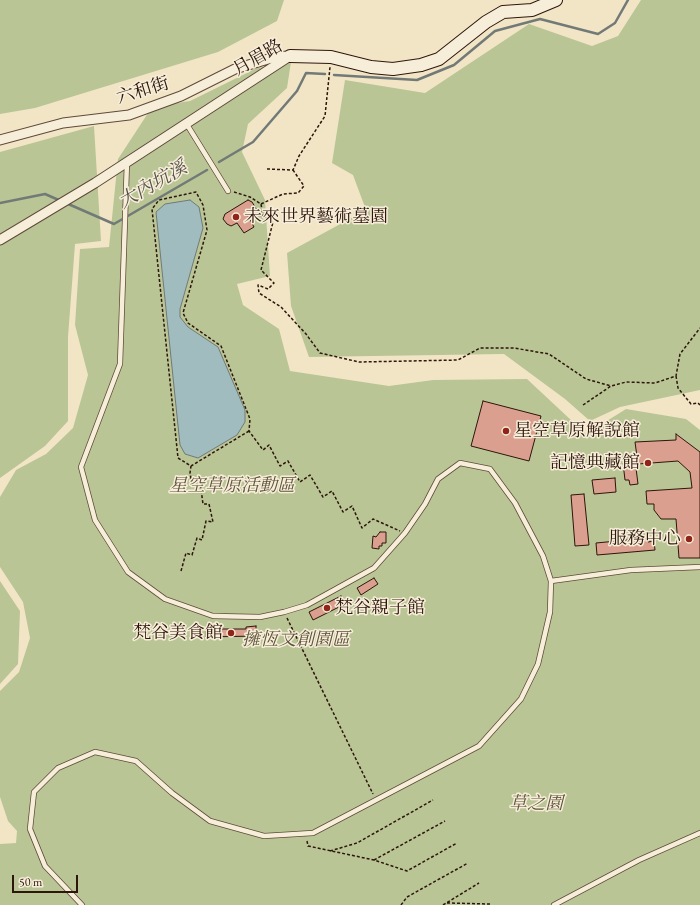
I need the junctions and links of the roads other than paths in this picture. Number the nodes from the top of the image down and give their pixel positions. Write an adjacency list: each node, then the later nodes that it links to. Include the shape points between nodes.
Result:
1 (556, 0): 2 (street, 月眉路, via 532,10 503,12 486,22 439,59 421,65 393,69 371,67 331,57)
2 (290, 56): 3 (street, 月眉路); 4 (street, 六和街, via 275,57 236,69 182,96 129,115 63,123)
3 (186, 124): 5 (street, 月眉路); 6 (lane)
4 (0, 140)
5 (127, 162): 7 (street, 月眉路); 9 (lane, via 120,364 81,467 95,520 128,572 165,599 213,616 260,617 307,605 374,568 405,533 438,479 460,463 490,469 515,503 543,556)
6 (228, 190)
7 (0, 240)
8 (700, 567): 9 (lane, via 631,570)
9 (551, 581): 11 (lane, via 550,612 538,664 522,699 478,746 313,833 264,836 210,821 172,793 136,761 95,752 58,768 34,792 30,829 45,866)
10 (700, 833): 12 (lane, via 639,860)
11 (82, 905)
12 (554, 905)

